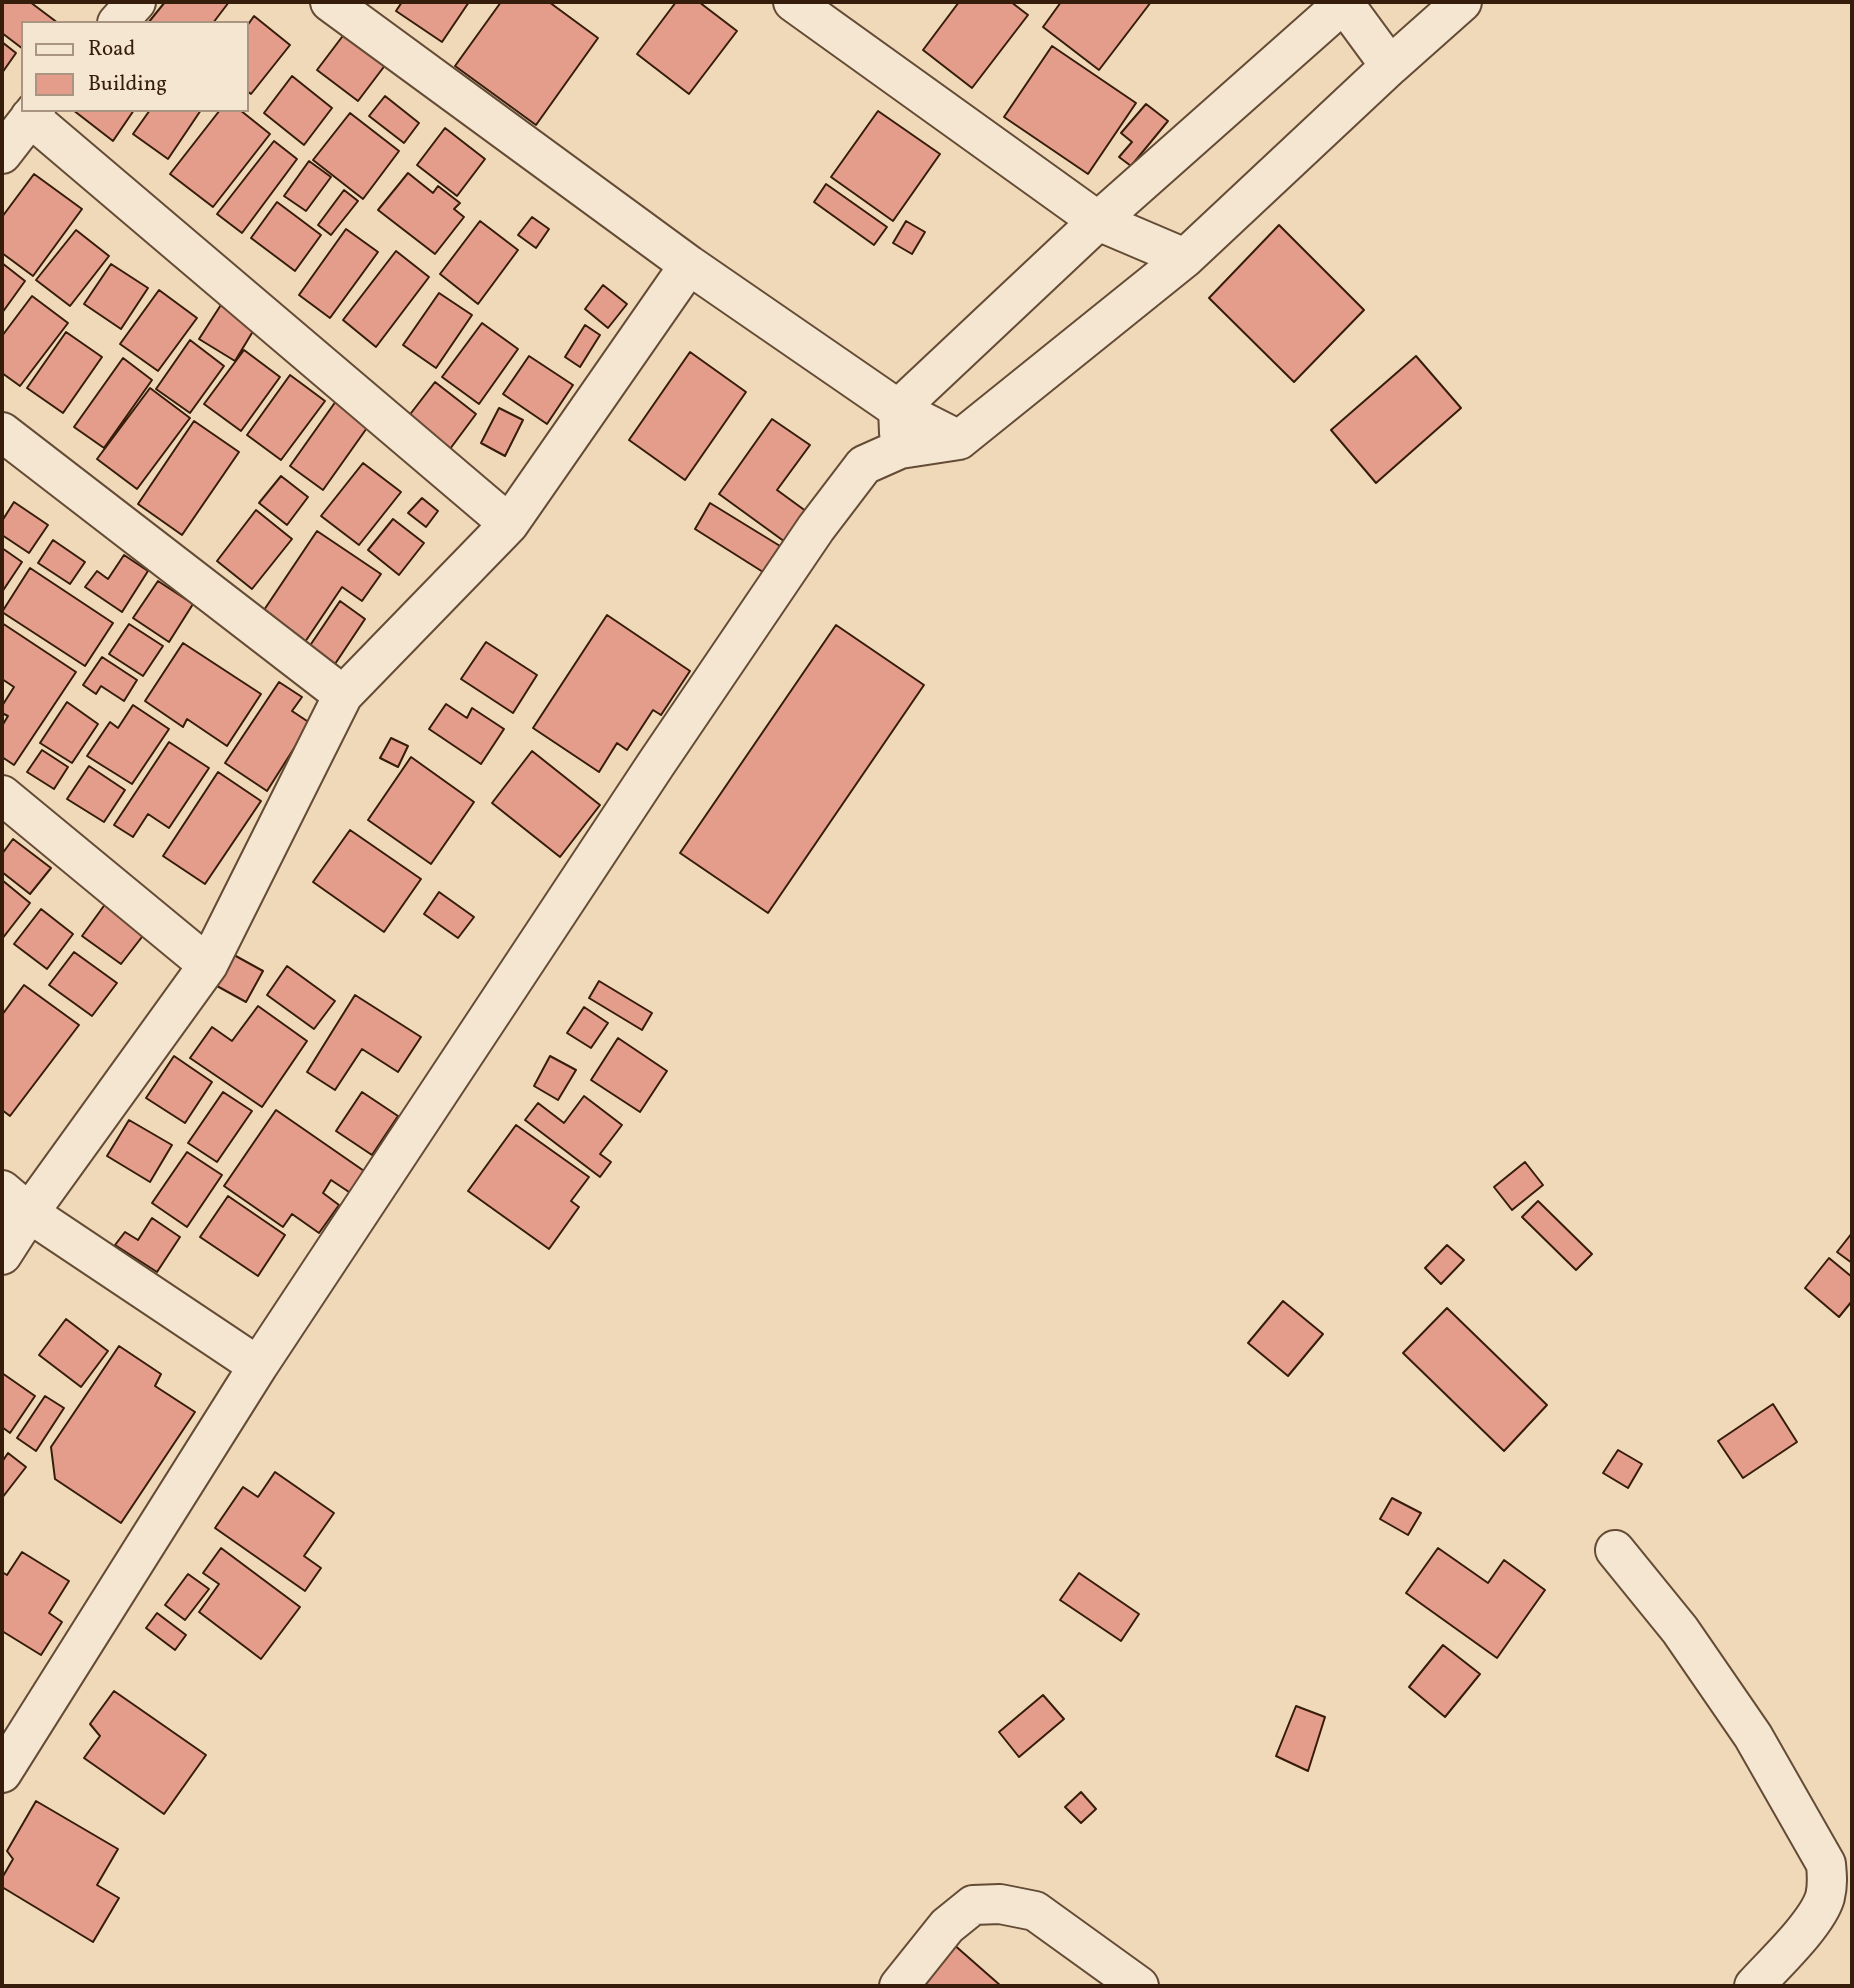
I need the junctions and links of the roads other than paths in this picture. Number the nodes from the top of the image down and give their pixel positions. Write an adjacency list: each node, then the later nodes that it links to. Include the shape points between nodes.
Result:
1 (136, 2): 6 (street)
2 (330, 2): 12 (street)
3 (793, 2): 10 (street)
4 (1344, 2): 7 (street); 10 (street)
5 (1462, 2): 7 (street)
6 (119, 21)
7 (1390, 66): 11 (street)
8 (33, 114): 9 (street); 17 (street)
9 (2, 154)
10 (1098, 221): 11 (street); 13 (street)
11 (1185, 258): 15 (street)
12 (690, 265): 13 (street); 17 (street)
13 (898, 409): 15 (street); 16 (street)
14 (2, 432): 18 (street)
15 (959, 440): 16 (street)
16 (900, 449): 23 (street, via 864,465 816,528)
17 (509, 524): 18 (street)
18 (343, 695): 20 (street)
19 (2, 795): 20 (street)
20 (208, 965): 21 (street)
21 (15, 1202): 22 (street); 23 (street)
22 (2, 1255)
23 (258, 1366): 25 (street)
24 (1615, 1550): 28 (street, via 1680,1630 1753,1736 1826,1864 1824,1900 1809,1924)
25 (2, 1773)
26 (899, 1986): 27 (street, via 947,1926 972,1905 1000,1904 1035,1912)
27 (1139, 1986)
28 (1754, 1986)

